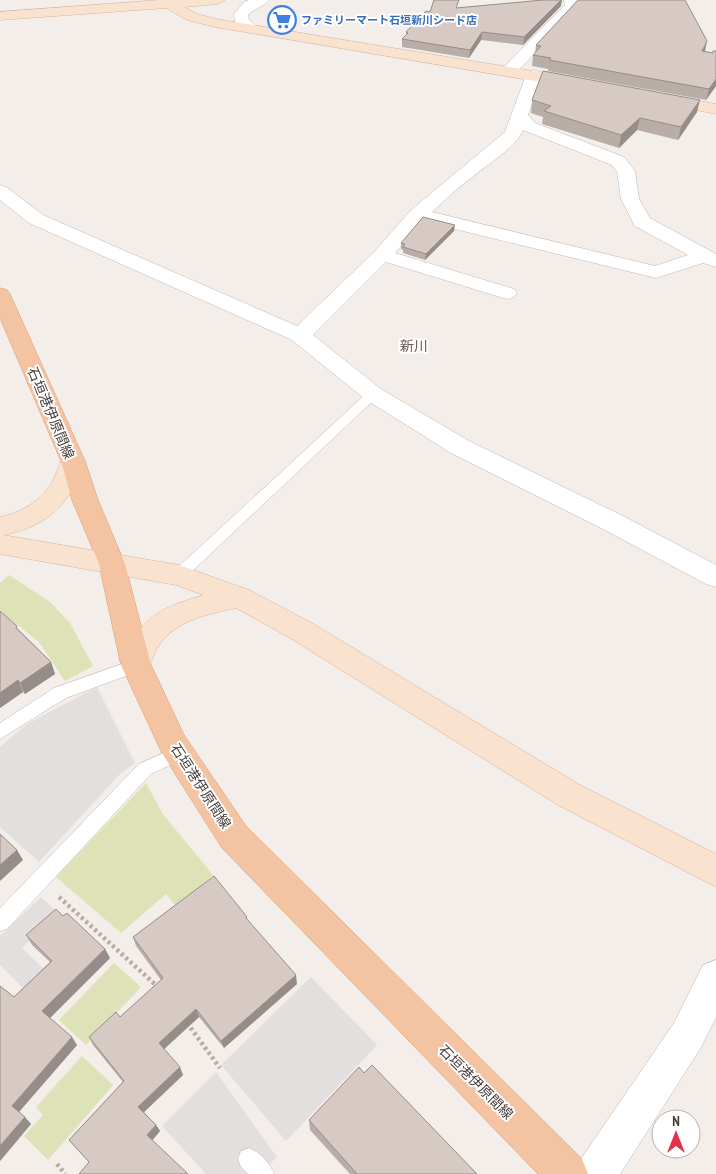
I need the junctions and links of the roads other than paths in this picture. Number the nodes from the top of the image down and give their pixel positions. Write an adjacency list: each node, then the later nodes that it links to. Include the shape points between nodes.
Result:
1 (218, 0): 4 (street)
2 (262, 0): 6 (street, via 249,5 241,14 242,22)
3 (571, 0): 7 (street, via 572,6)
4 (168, 3): 5 (street); 6 (street, via 192,17)
5 (0, 16)
6 (254, 30): 7 (street)
7 (510, 70): 8 (street)
8 (534, 75): 9 (street); 12 (street)
9 (592, 86)
10 (648, 96): 11 (street)
11 (716, 109)
12 (520, 116): 14 (street, via 513,134 496,151); 16 (street, via 529,127 618,161 626,172 630,199 642,222)
13 (0, 191): 19 (street, via 36,219)
14 (418, 214): 15 (street); 16 (street, via 656,272)
15 (382, 255): 18 (street); 19 (street)
16 (710, 259)
17 (0, 294): 21 (main road, 石垣港伊原間線)
18 (507, 294)
19 (300, 335): 20 (street)
20 (373, 394): 25 (lane); 26 (street, via 460,447 614,522)
21 (73, 461): 22 (street, via 64,484 49,503 35,514); 24 (main road, 石垣港伊原間線, via 85,500)
22 (0, 526)
23 (0, 544): 24 (street)
24 (112, 564): 25 (street); 28 (main road, 石垣港伊原間線)
25 (179, 576): 27 (street)
26 (716, 577)
27 (240, 597): 28 (street, via 192,607 164,623 150,635); 31 (street, via 300,630 569,794)
28 (136, 665): 29 (lane, via 60,693); 30 (main road, 石垣港伊原間線)
29 (0, 732)
30 (179, 753): 32 (lane, via 145,769); 34 (main road, 石垣港伊原間線, via 234,837)
31 (716, 871)
32 (0, 922)
33 (716, 978): 35 (street, via 687,1036)
34 (567, 1174)
35 (596, 1174)

